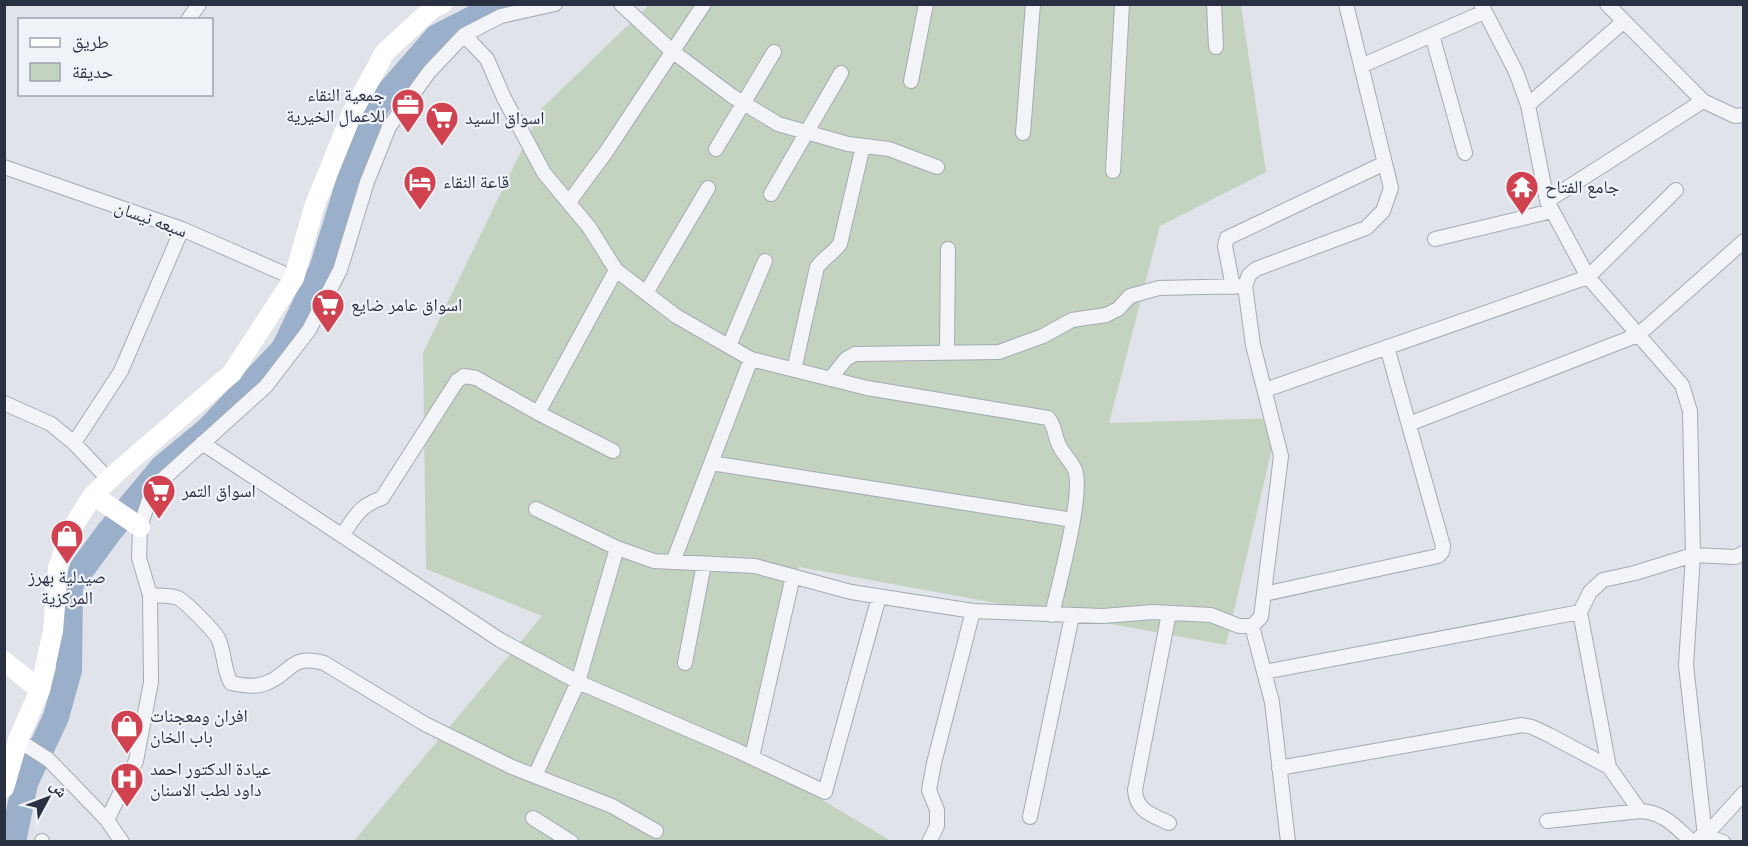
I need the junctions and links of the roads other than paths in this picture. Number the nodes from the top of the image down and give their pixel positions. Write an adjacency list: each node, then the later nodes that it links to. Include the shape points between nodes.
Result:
1 (200, 4): 13 (street)
2 (555, 4): 15 (street, via 501,16)
3 (621, 4): 18 (street)
4 (704, 4): 18 (street)
5 (926, 4): 22 (street)
6 (1033, 4): 28 (street)
7 (1122, 4): 35 (street)
8 (1214, 4): 17 (street)
9 (1346, 4): 20 (street)
10 (1607, 4): 14 (street)
11 (434, 6): 48 (street, via 385,52 353,111 314,207)
12 (1482, 8): 16 (street); 25 (street, via 1516,72)
13 (190, 18)
14 (1623, 22): 23 (street); 25 (street)
15 (464, 35): 39 (street, via 487,59 544,173); 63 (street, via 429,72 389,127 339,270 309,330 266,386)
16 (1432, 35): 20 (street); 31 (street)
17 (1216, 47)
18 (672, 51): 24 (street); 39 (street)
19 (774, 52): 24 (street)
20 (1361, 66): 32 (street)
21 (841, 73): 27 (street)
22 (911, 81)
23 (1703, 101): 26 (street, via 1735,116); 40 (street)
24 (743, 102): 27 (street, via 778,124); 30 (street)
25 (1528, 105): 40 (street)
26 (1743, 115)
27 (806, 132): 29 (street); 38 (street)
28 (1023, 133)
29 (863, 146): 34 (street, via 888,149); 56 (street, via 840,244 817,267)
30 (716, 149)
31 (1465, 153)
32 (1385, 163): 49 (street, via 1391,188 1383,211 1366,228 1256,269); 49 (street, via 1227,238 1225,246)
33 (4, 167): 41 (street, سبعه نيسان)
34 (937, 167)
35 (1113, 171)
36 (708, 188): 50 (street)
37 (1676, 190): 47 (street)
38 (771, 194)
39 (569, 202): 46 (street)
40 (1550, 206): 42 (street); 47 (street)
41 (182, 229): 48 (street, سبعه نيسان); 62 (street, via 121,370)
42 (1435, 239)
43 (1743, 242): 51 (street)
44 (948, 249): 54 (street)
45 (765, 261): 52 (street)
46 (616, 270): 50 (street); 60 (street)
47 (1588, 277): 51 (street); 53 (street)
48 (294, 278): 66 (street, via 232,373)
49 (1239, 286): 54 (street, via 1159,288 1130,296 1106,315 1072,320 1043,336 999,352); 58 (street)
50 (646, 293): 52 (street, via 676,316)
51 (1638, 335): 61 (street); 74 (street, via 1682,385 1690,411)
52 (729, 346): 55 (street)
53 (1387, 347): 58 (street); 61 (street)
54 (947, 352): 57 (street, via 855,354)
55 (751, 359): 56 (street); 65 (street)
56 (794, 370): 57 (street)
57 (830, 379): 69 (street, via 1048,418 1058,444 1075,469)
58 (1265, 390): 78 (street, via 1281,456)
59 (4, 404): 62 (street, via 51,424)
60 (538, 413): 64 (street); 71 (street, via 476,378 464,376 457,381 382,498 360,510)
61 (1409, 424): 78 (street, via 1442,552)
62 (74, 443): 66 (street)
63 (202, 443): 70 (street, via 151,494); 71 (street)
64 (613, 451)
65 (711, 463): 69 (street); 75 (street)
66 (109, 480): 67 (street)
67 (93, 495): 70 (street); 91 (street, via 71,530 58,568 53,631)
68 (536, 508): 72 (street)
69 (1073, 520): 84 (street)
70 (140, 527): 79 (street, via 139,558)
71 (342, 535): 90 (street, via 500,640)
72 (617, 548): 75 (street, via 654,561); 90 (street)
73 (1743, 553): 74 (street, via 1735,557)
74 (1693, 555): 82 (street, via 1603,580 1590,592); 106 (street, via 1686,665)
75 (673, 562): 76 (street)
76 (704, 564): 77 (street, via 755,566); 88 (street)
77 (793, 576): 80 (street); 93 (street)
78 (1264, 594): 86 (street, via 1261,617)
79 (150, 595): 96 (street, via 178,598 204,622 218,638 231,683 264,684 298,662 309,659 324,663 425,724); 102 (street, via 151,682 136,761)
80 (879, 597): 81 (street); 93 (street, via 825,792)
81 (973, 611): 84 (street); 110 (street, via 934,763 929,790 937,810 937,826)
82 (1580, 612): 89 (street); 94 (street)
83 (1169, 613): 85 (street); 86 (street, via 1211,615 1239,626); 104 (street, via 1135,789 1136,799 1144,810)
84 (1052, 615): 85 (street)
85 (1072, 616): 100 (street)
86 (1252, 626): 89 (street)
87 (4, 661): 91 (street)
88 (685, 663)
89 (1264, 672): 95 (street, via 1272,702)
90 (578, 682): 93 (street); 96 (street)
91 (40, 690): 92 (street)
92 (22, 742): 97 (street); 102 (street, via 49,760)
93 (752, 758)
94 (1609, 767): 95 (street, via 1522,725); 99 (street)
95 (1279, 768): 111 (street)
96 (535, 776): 105 (street, via 612,806)
97 (4, 788)
98 (1743, 793): 106 (street)
99 (1640, 811): 103 (street); 107 (street, via 1666,817)
100 (1030, 817)
101 (533, 818): 109 (street)
102 (107, 820): 108 (street)
103 (1547, 821)
104 (1169, 823)
105 (656, 831)
106 (1705, 836): 107 (street); 112 (street)
107 (1688, 840)
108 (122, 842)
109 (571, 842)
110 (929, 842)
111 (1288, 842)
112 (1723, 842)

